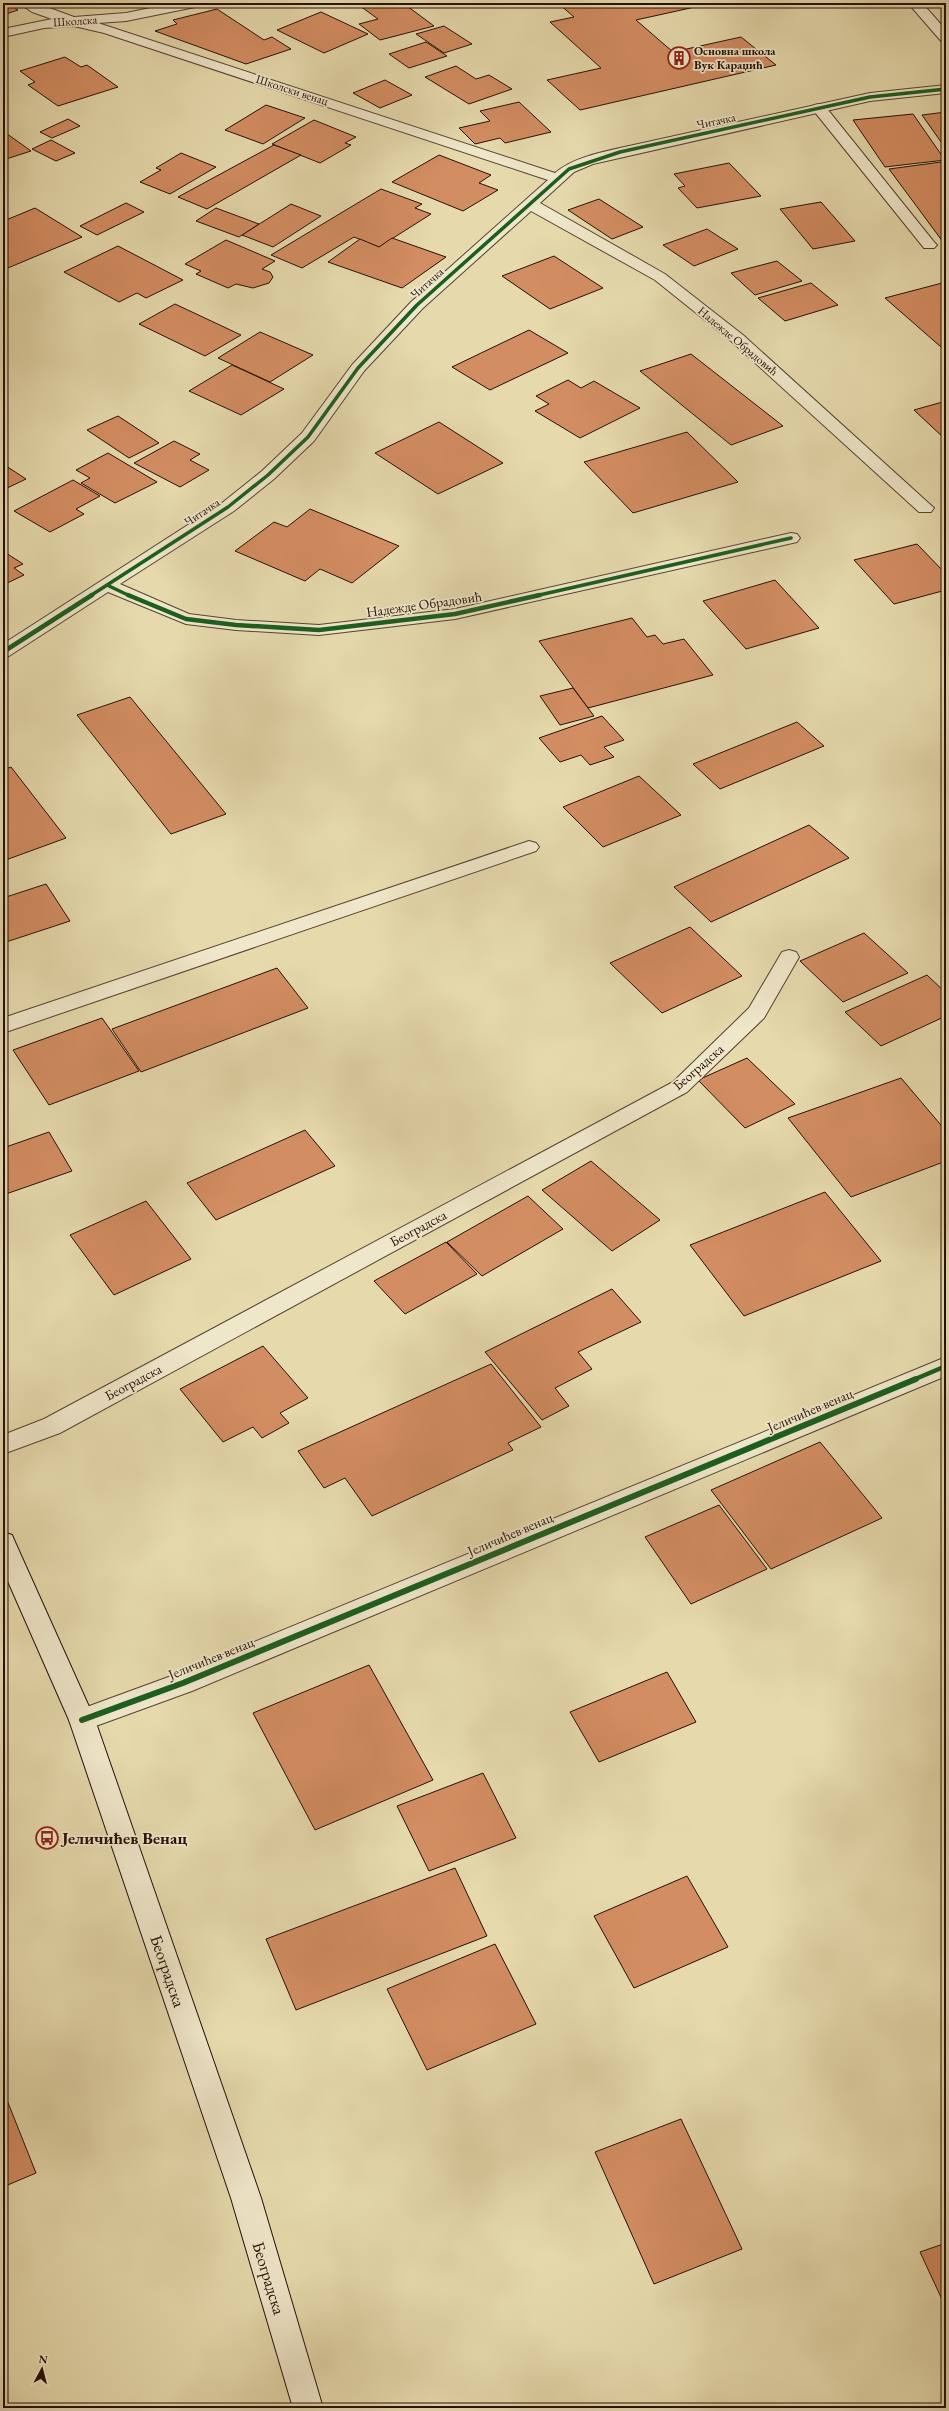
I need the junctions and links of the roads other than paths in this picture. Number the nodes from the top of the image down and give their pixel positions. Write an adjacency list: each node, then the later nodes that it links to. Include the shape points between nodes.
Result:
1 (26, 3): 4 (street, Школски венац)
2 (195, 3): 4 (street, Школска, via 126,17)
3 (914, 3): 6 (street)
4 (70, 21): 5 (street, Школска); 9 (street, Школски венац, via 121,34)
5 (3, 33)
6 (946, 38)
7 (946, 89): 8 (street, Читачка, via 870,96)
8 (819, 108): 9 (street, Читачка, via 620,152 569,169); 11 (street)
9 (558, 179): 10 (street, Читачка)
10 (530, 204): 12 (street, Надежде Обрадовић, via 660,277 737,338); 14 (street, Читачка, via 416,305 358,368 308,436 268,475 228,507)
11 (929, 245)
12 (925, 508)
13 (791, 538): 14 (street, Надежде Обрадовић, via 455,614 319,630 186,619)
14 (109, 586): 15 (street, Читачка)
15 (3, 652)
16 (529, 847): 18 (street)
17 (789, 957): 20 (street, Београдска, via 757,1013 680,1086 52,1426)
18 (3, 1026)
19 (946, 1366): 22 (street, Јеличићев венац, via 184,1683)
20 (3, 1445)
21 (3, 1542): 22 (street, Београдска)
22 (82, 1720): 23 (street, Београдска, via 246,2198)
23 (308, 2408)

